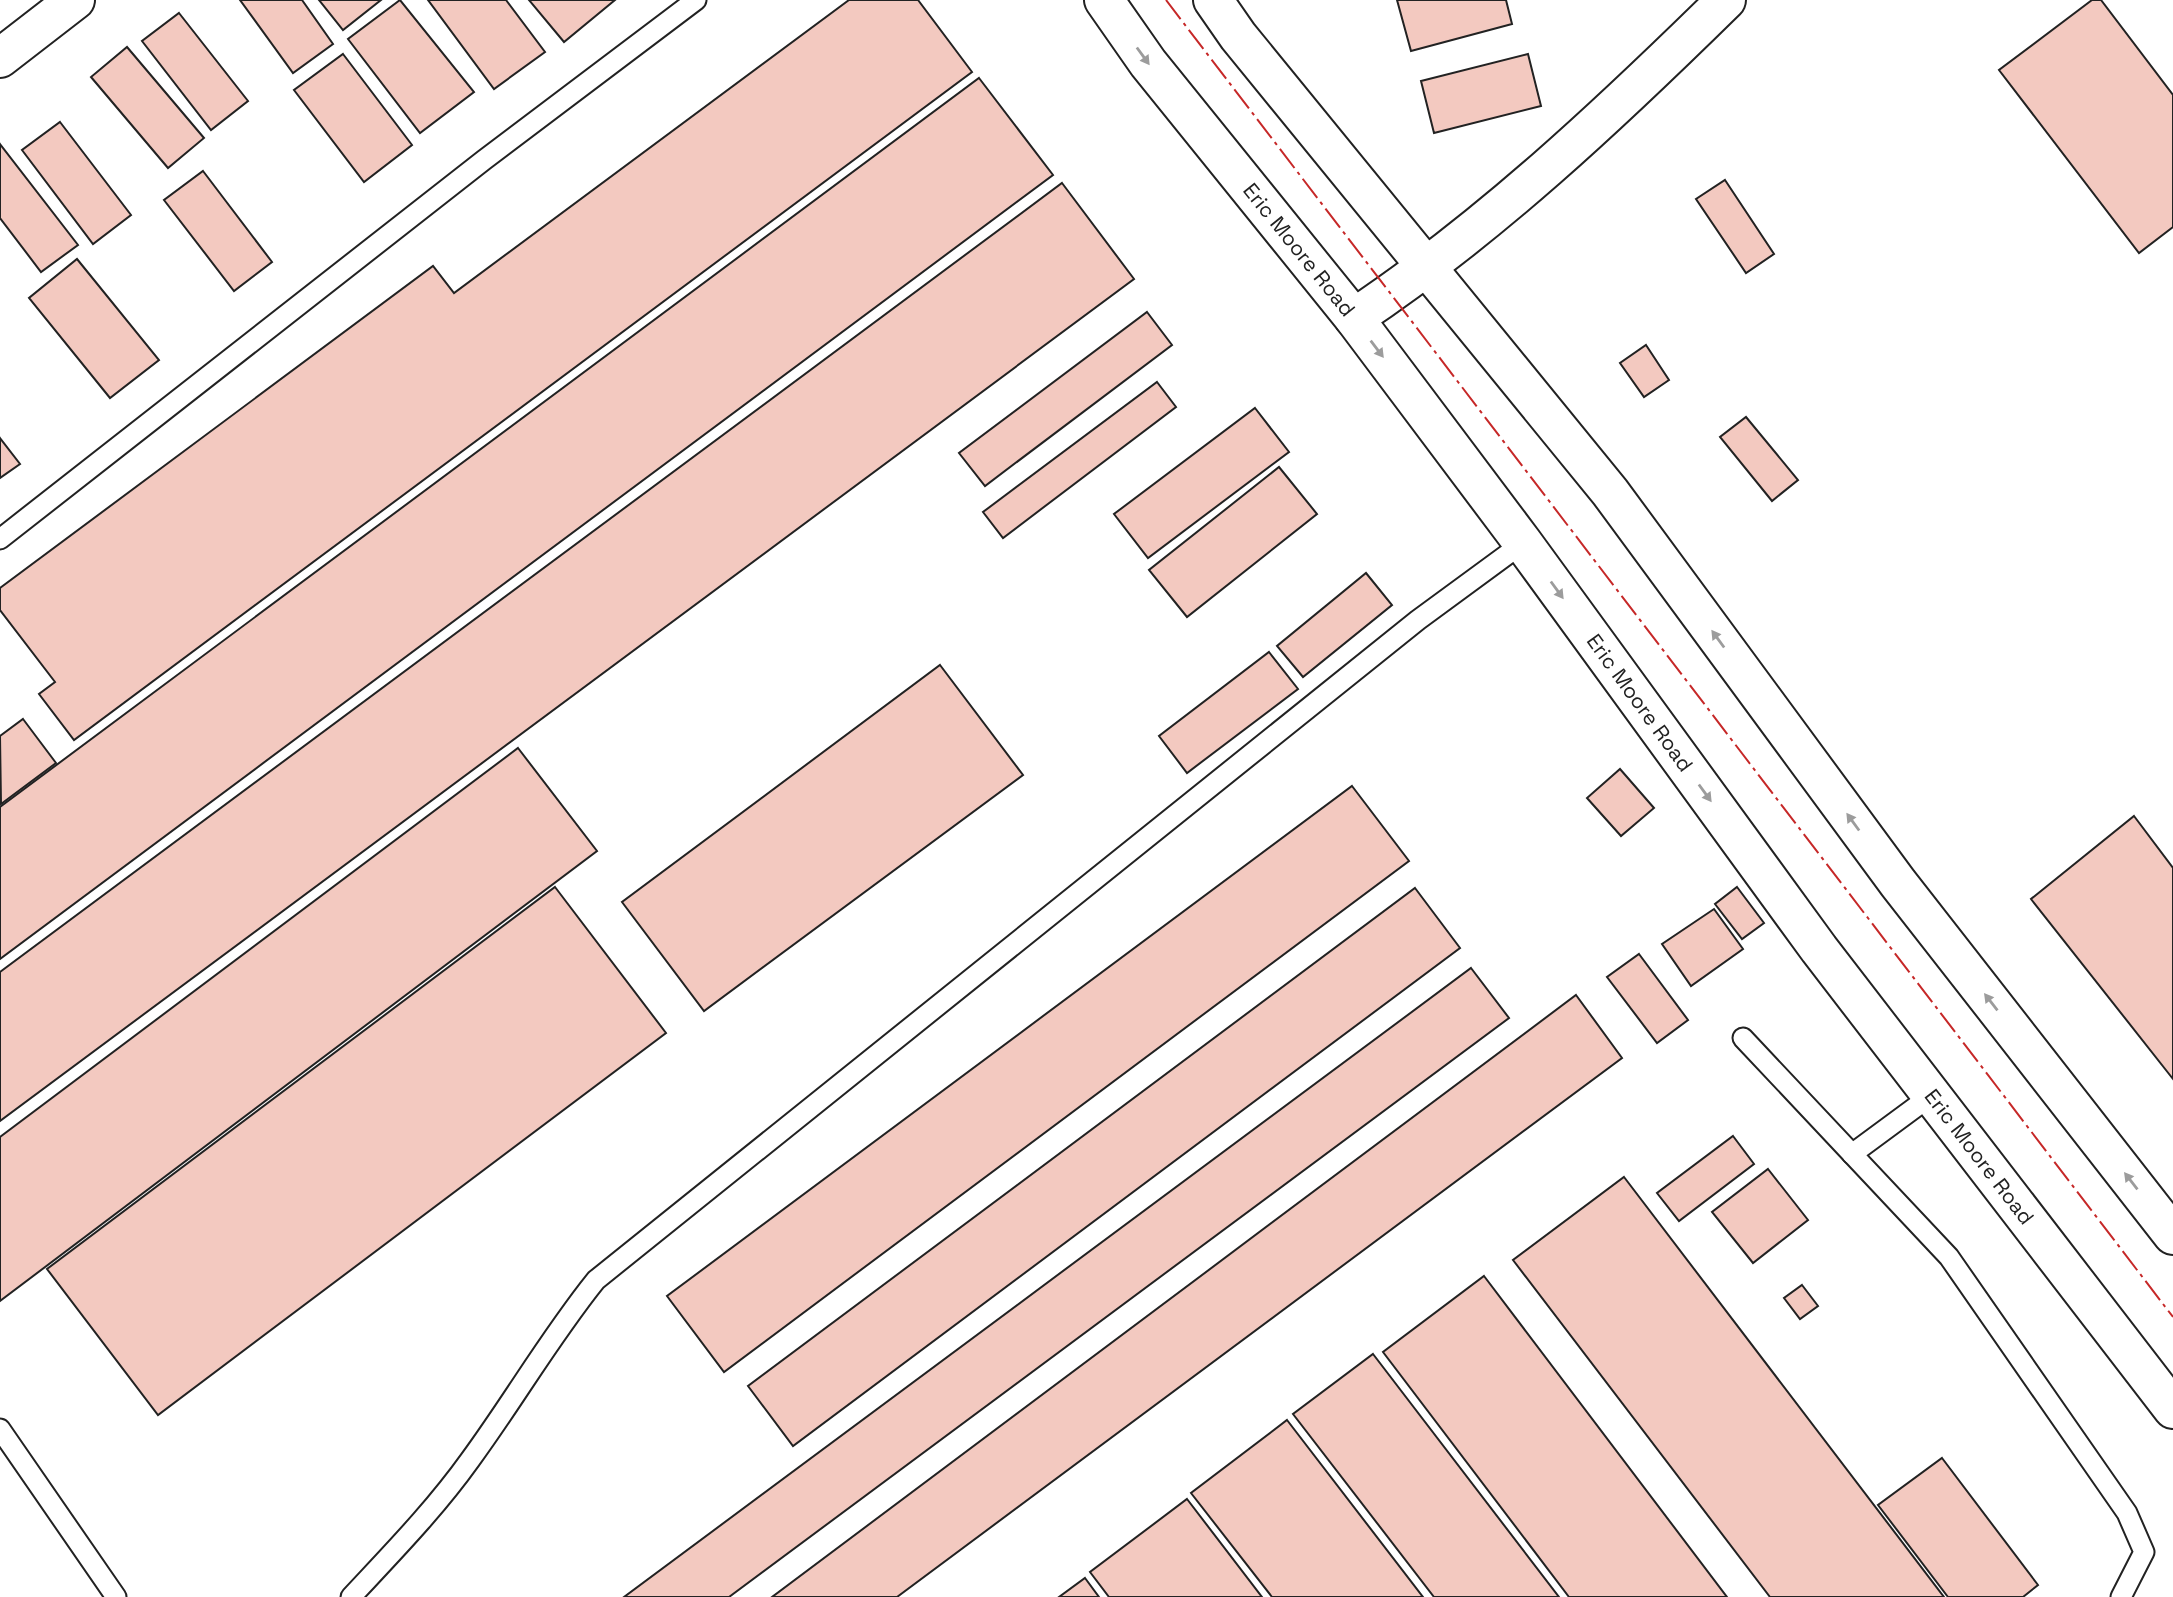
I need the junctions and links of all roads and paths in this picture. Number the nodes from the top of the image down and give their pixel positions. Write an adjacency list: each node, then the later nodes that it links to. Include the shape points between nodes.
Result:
1 (75, 0): 6 (street)
2 (696, 0): 9 (lane)
3 (1104, 0): 8 (street, Eric Moore Road, one-way to 8, via 1148,63)
4 (1213, 0): 7 (street)
5 (1726, 0): 7 (street, via 1641,83)
6 (0, 58)
7 (1427, 270): 8 (street); 14 (street, one-way to 7, via 1898,883 1610,492)
8 (1354, 318): 10 (street, Eric Moore Road, one-way to 10)
9 (0, 539)
10 (1523, 543): 12 (street, Eric Moore Road, one-way to 12, via 1819,949); 18 (lane, via 1407,628 596,1280 557,1329 469,1461)
11 (1744, 1038): 13 (lane)
12 (1932, 1095): 13 (lane); 15 (street, Eric Moore Road)
13 (1852, 1154): 19 (lane, via 1949,1257 2127,1513 2144,1552)
14 (2173, 1235)
15 (2173, 1409)
16 (0, 1429): 17 (lane)
17 (116, 1597)
18 (351, 1597)
19 (2121, 1597)

